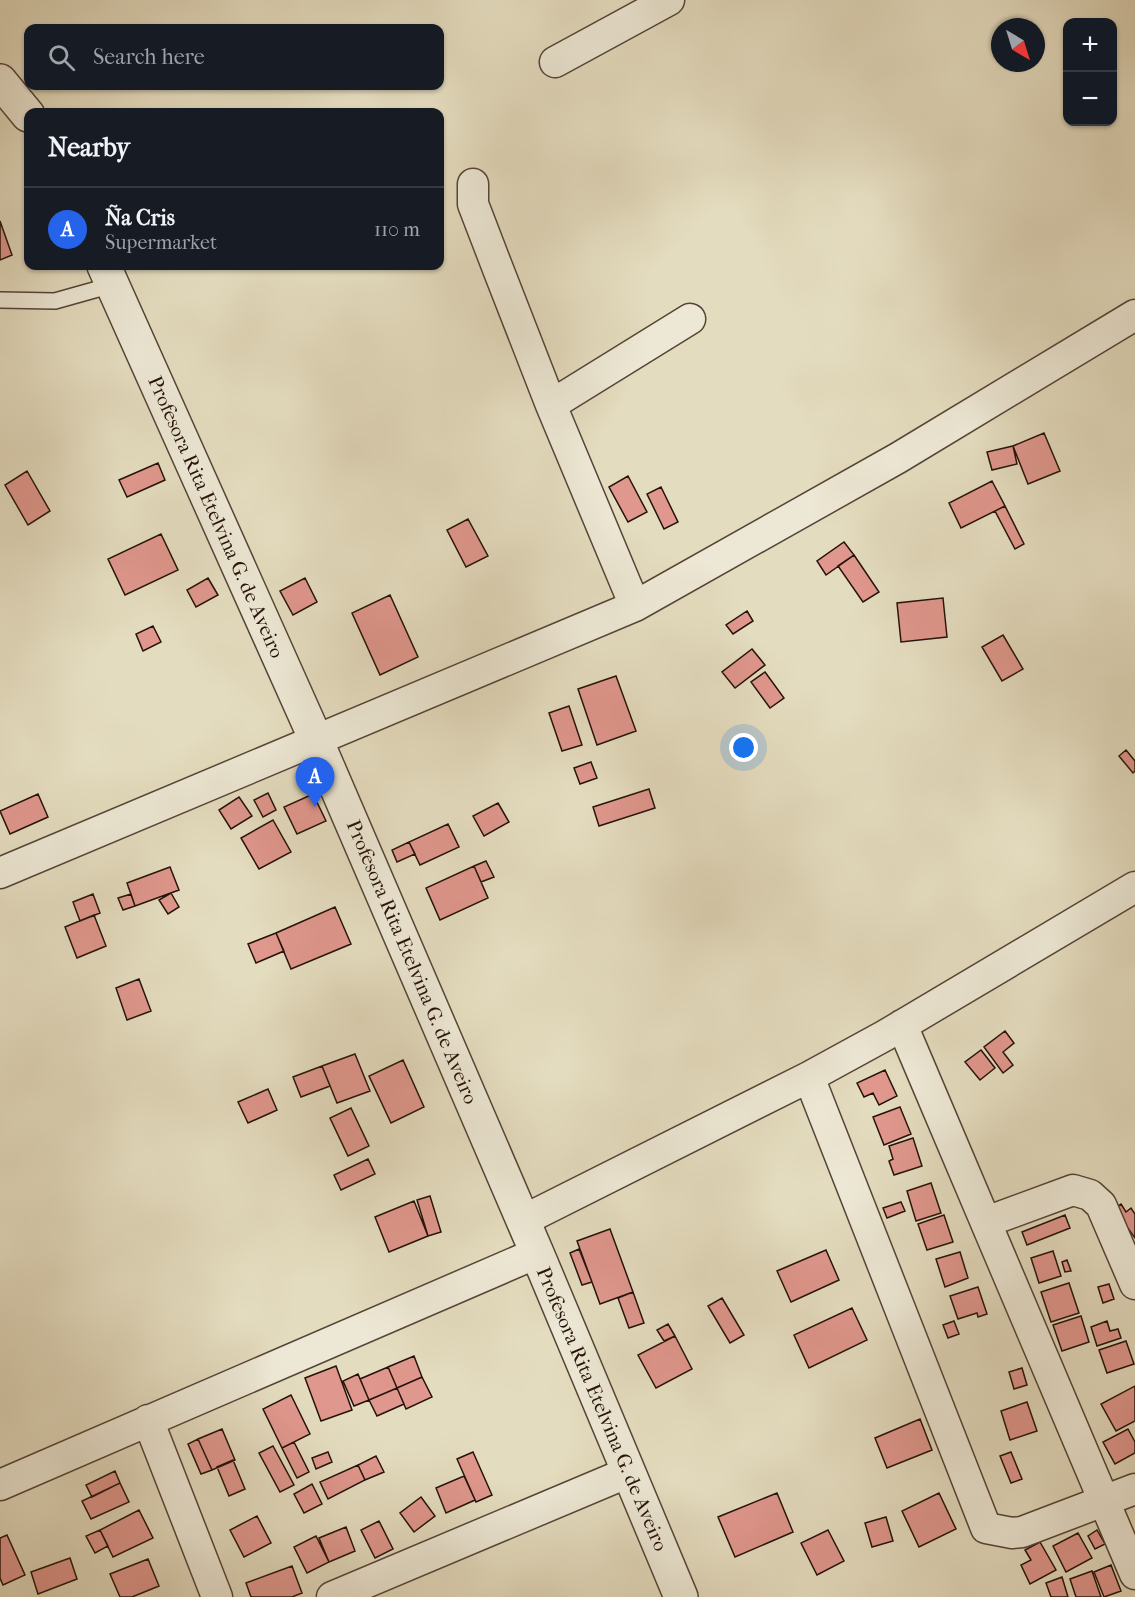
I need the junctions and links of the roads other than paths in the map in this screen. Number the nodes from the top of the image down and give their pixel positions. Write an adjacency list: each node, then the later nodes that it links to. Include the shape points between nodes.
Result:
1 (669, 0): 2 (street)
2 (555, 62)
3 (0, 81): 4 (street)
4 (24, 110)
5 (473, 184): 10 (street, via 473,204)
6 (108, 275): 7 (lane, via 55,300); 12 (street, Profesora Rita Etelvina G. de Aveiro)
7 (0, 300)
8 (1135, 315): 11 (street, via 898,458)
9 (690, 319): 10 (street)
10 (551, 405): 11 (street)
11 (635, 606): 12 (street)
12 (317, 742): 13 (street); 17 (street, Profesora Rita Etelvina G. de Aveiro)
13 (0, 873)
14 (1135, 887): 15 (street)
15 (902, 1025): 16 (street); 18 (street)
16 (809, 1077): 17 (street); 25 (street, via 986,1528 1022,1532)
17 (522, 1221): 19 (street, Profesora Rita Etelvina G. de Aveiro)
18 (986, 1222): 20 (street, via 1073,1190 1083,1192 1101,1205); 25 (street)
19 (537, 1253): 21 (street); 22 (street, Profesora Rita Etelvina G. de Aveiro)
20 (1135, 1284)
21 (148, 1420): 23 (street); 27 (street)
22 (629, 1472): 28 (street); 29 (street, Profesora Rita Etelvina G. de Aveiro)
23 (0, 1485)
24 (1135, 1489): 25 (street)
25 (1104, 1501): 26 (street)
26 (1135, 1574)
27 (217, 1597)
28 (332, 1597)
29 (681, 1597)

